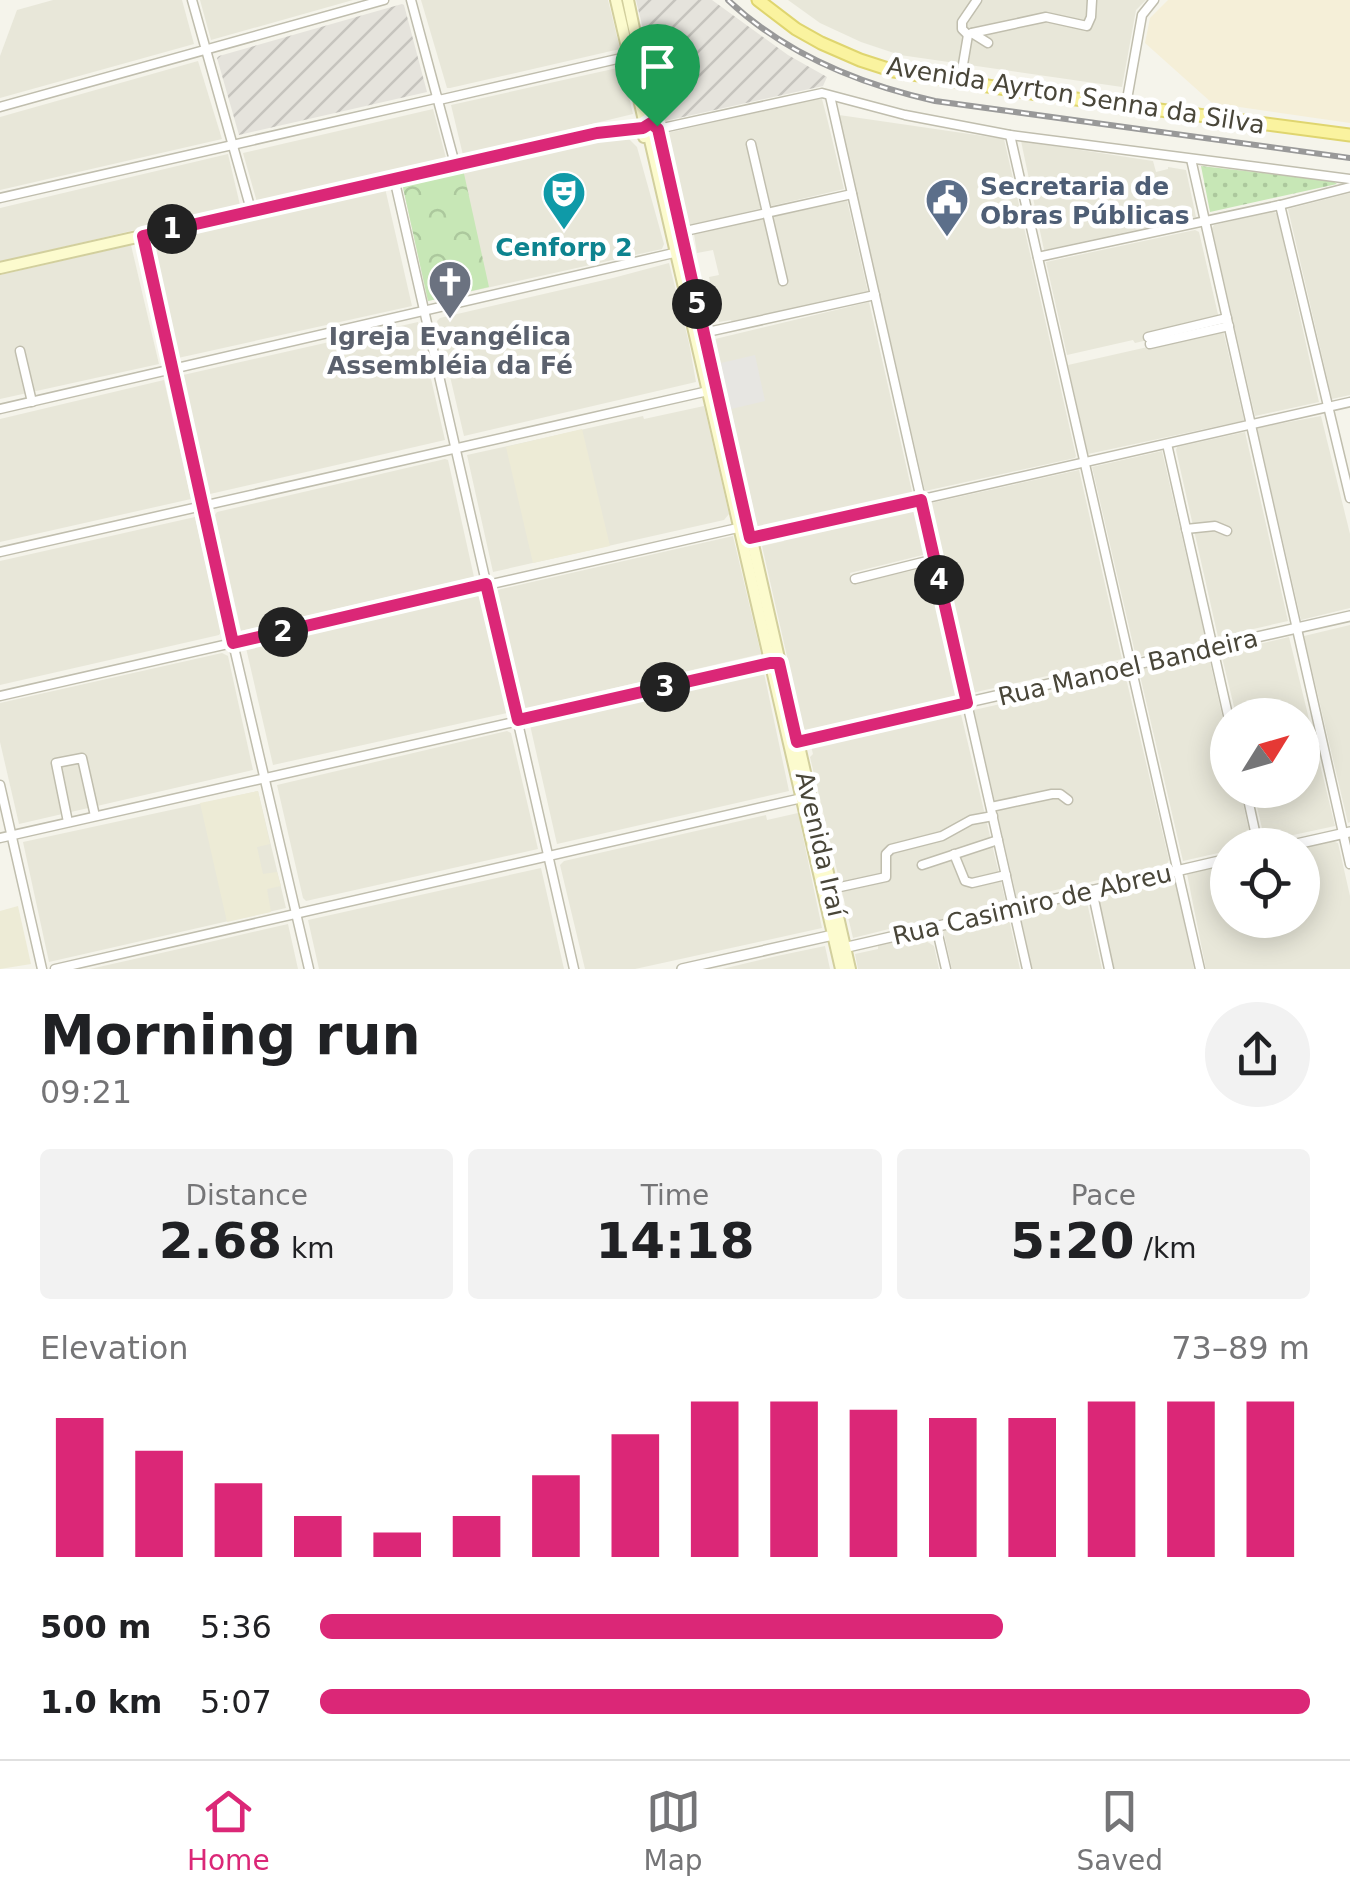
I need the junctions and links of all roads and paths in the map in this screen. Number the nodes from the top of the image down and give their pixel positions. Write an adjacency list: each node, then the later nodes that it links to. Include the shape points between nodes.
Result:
1 (192, 0): 12 (street)
2 (384, 0): 12 (street)
3 (411, 0): 16 (street)
4 (616, 0): 13 (main road, Avenida Iraí)
5 (628, 0): 20 (main road, Avenida Iraí)
6 (758, 0): 14 (main road, Avenida Ayrton Senna da Silva, via 809,36 860,60)
7 (977, 0): 10 (street, via 962,22)
8 (1092, 0): 10 (street, via 1087,26 1046,17)
9 (1154, 0): 17 (street, via 1142,16)
10 (970, 34): 11 (street); 14 (street)
11 (988, 42)
12 (207, 51): 19 (street); 24 (street)
13 (630, 56): 16 (street); 18 (main road, Avenida Iraí)
14 (960, 82): 17 (main road, Avenida Ayrton Senna da Silva)
15 (830, 96): 20 (street); 22 (street); 30 (street)
16 (438, 99): 24 (street); 27 (street)
17 (1126, 105): 23 (main road, Avenida Ayrton Senna da Silva)
18 (641, 106): 20 (main road, Avenida Iraí); 21 (main road, via 636,120)
19 (0, 108)
20 (650, 131): 21 (main road); 36 (main road, Avenida Iraí); 38 (main road, Avenida Iraí)
21 (597, 133): 27 (main road)
22 (1010, 135): 26 (street); 39 (street)
23 (1350, 135)
24 (232, 144): 31 (street); 33 (street)
25 (751, 144): 34 (street)
26 (1191, 159): 29 (street); 35 (street)
27 (455, 164): 28 (main road)
28 (394, 178): 33 (main road); 43 (street)
29 (1350, 183): 32 (street)
30 (852, 194): 34 (street); 42 (street)
31 (0, 198)
32 (1280, 205): 35 (street); 53 (street)
33 (250, 210): 37 (main road)
34 (768, 213): 36 (street); 41 (street)
35 (1205, 221): 39 (street); 44 (street)
36 (680, 232): 38 (main road, Avenida Iraí)
37 (143, 236): 40 (main road); 48 (street)
38 (680, 252): 43 (street); 45 (main road, Avenida Iraí); 49 (main road, Avenida Iraí)
39 (1038, 257): 58 (street)
40 (0, 268)
41 (783, 281)
42 (874, 295): 45 (street); 60 (street)
43 (424, 312): 48 (street); 57 (street)
44 (1228, 322): 46 (street); 55 (street)
45 (704, 334): 52 (main road, Avenida Iraí)
46 (1149, 340)
47 (20, 351): 50 (street)
48 (171, 370): 50 (street); 61 (street)
49 (708, 390): 52 (main road, Avenida Iraí); 57 (street)
50 (32, 402): 54 (street)
51 (1350, 402): 53 (street)
52 (716, 406): 62 (main road, Avenida Iraí)
53 (1328, 407): 55 (street); 59 (street)
54 (0, 409)
55 (1251, 425): 56 (street); 71 (street)
56 (1167, 444): 58 (street); 63 (street)
57 (455, 448): 61 (street); 69 (street)
58 (1084, 462): 60 (street); 76 (street)
59 (1350, 498)
60 (921, 500): 65 (street); 67 (street)
61 (202, 506): 66 (street); 72 (street)
62 (744, 527): 65 (main road, Avenida Iraí); 69 (street); 73 (main road, Avenida Iraí)
63 (1186, 529): 64 (street, via 1214,526); 74 (street)
64 (1227, 532)
65 (750, 538): 73 (main road, Avenida Iraí)
66 (0, 552)
67 (934, 559): 68 (street); 79 (street)
68 (855, 580)
69 (486, 584): 72 (street); 80 (street)
70 (1350, 616): 71 (street, Rua Manoel Bandeira)
71 (1296, 628): 74 (street, Rua Manoel Bandeira); 90 (street)
72 (233, 643): 77 (street); 83 (street)
73 (770, 644): 75 (main road, Avenida Iraí)
74 (1212, 647): 76 (street, Rua Manoel Bandeira); 78 (street)
75 (775, 663): 80 (street); 81 (main road, Avenida Iraí)
76 (1132, 666): 79 (street, Rua Manoel Bandeira); 100 (street)
77 (0, 696)
78 (1224, 698)
79 (967, 703): 81 (street, Rua Manoel Bandeira); 87 (street)
80 (518, 720): 83 (street); 96 (street)
81 (793, 742): 82 (main road, Avenida Iraí)
82 (798, 764): 85 (main road, Avenida Iraí); 102 (main road, Avenida Iraí)
83 (264, 778): 88 (street); 105 (street)
84 (0, 785): 91 (street)
85 (802, 798): 96 (street); 107 (main road, Avenida Iraí)
86 (1068, 800): 87 (street, via 1052,794)
87 (992, 812): 94 (street); 102 (street, via 942,836 890,849 886,877)
88 (95, 816): 89 (street); 89 (street, via 82,758 56,763)
89 (68, 822): 91 (street)
90 (1346, 832): 93 (street); 98 (street)
91 (12, 836): 92 (street); 109 (street)
92 (0, 838)
93 (1320, 838)
94 (998, 840): 95 (street); 101 (street)
95 (954, 854): 99 (street); 101 (street, via 966,881)
96 (548, 856): 105 (street); 112 (street)
97 (1210, 864): 100 (street, Rua Casimiro de Abreu)
98 (1350, 864)
99 (922, 865)
100 (1178, 870): 103 (street, Rua Casimiro de Abreu); 119 (street)
101 (1006, 874): 104 (street)
102 (832, 889): 108 (main road, Avenida Iraí)
103 (1092, 890): 104 (street, Rua Casimiro de Abreu); 118 (street)
104 (1013, 908): 106 (street, Rua Casimiro de Abreu); 117 (street)
105 (296, 913): 110 (street); 111 (street)
106 (936, 926): 108 (street, Rua Casimiro de Abreu); 116 (street)
107 (833, 935): 108 (main road, Avenida Iraí); 113 (street)
108 (840, 948): 114 (main road, Avenida Iraí); 115 (main road, Avenida Iraí)
109 (42, 969)
110 (55, 969)
111 (308, 969)
112 (574, 969)
113 (682, 969)
114 (841, 969)
115 (850, 969)
116 (946, 969)
117 (1027, 969)
118 (1108, 969)
119 (1200, 969)

